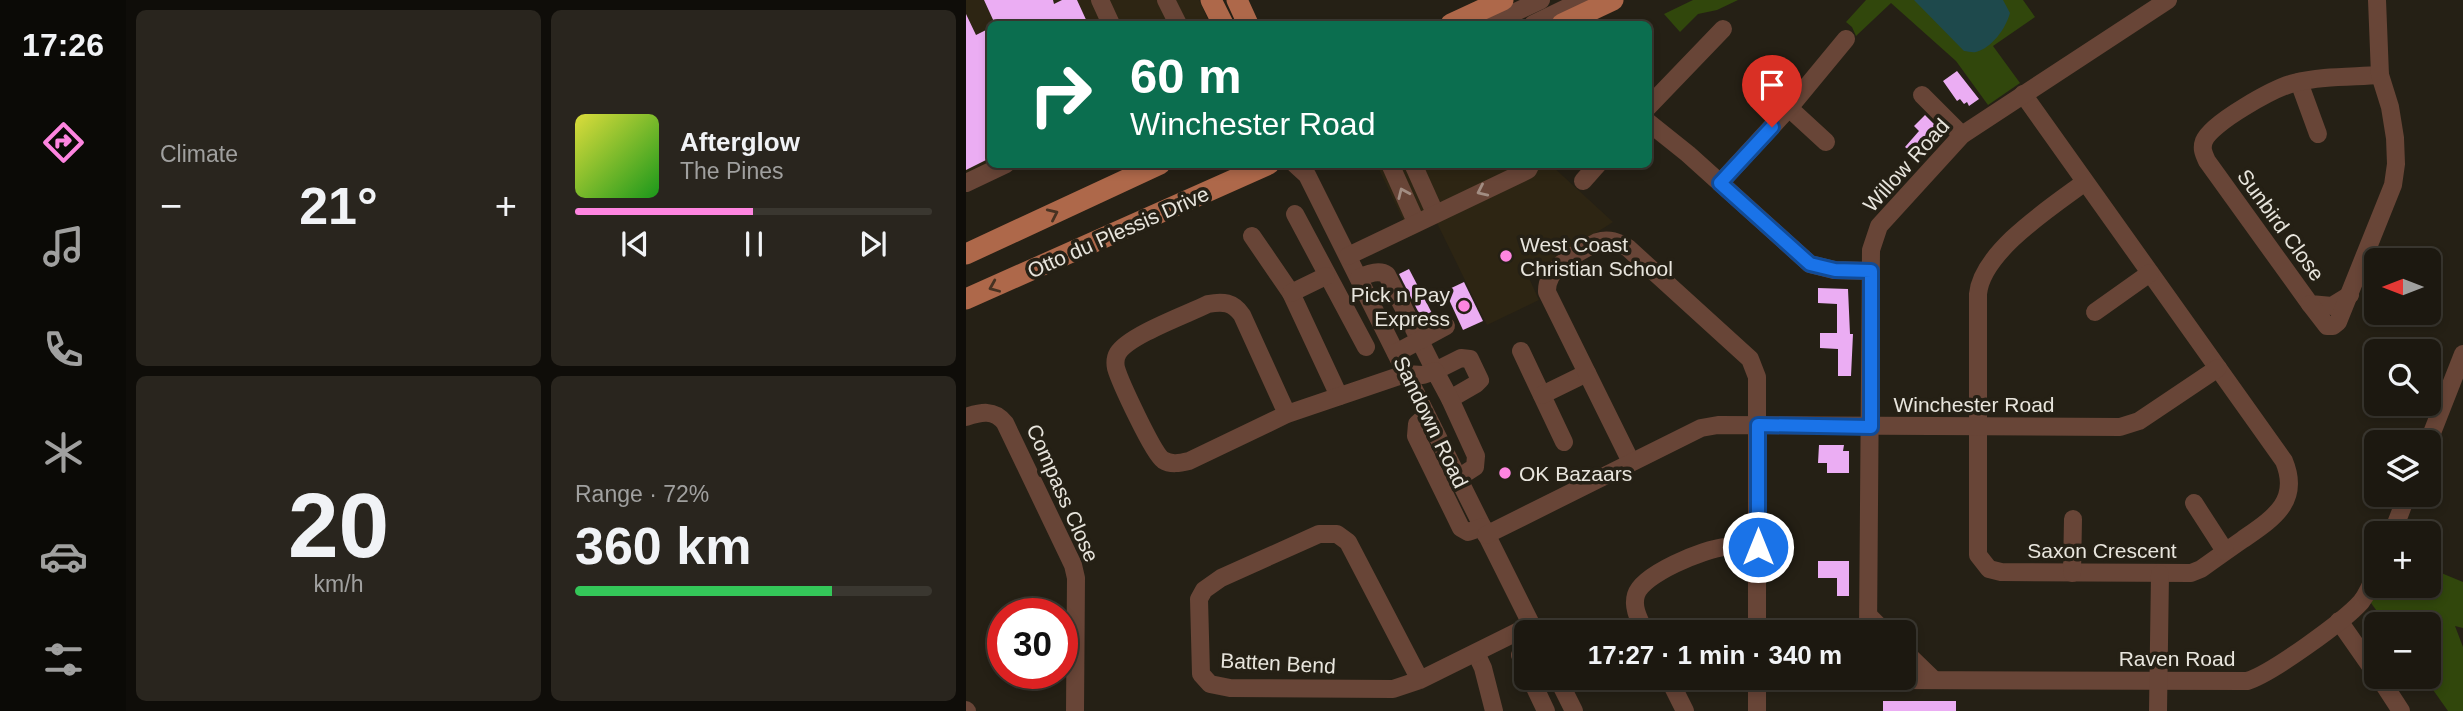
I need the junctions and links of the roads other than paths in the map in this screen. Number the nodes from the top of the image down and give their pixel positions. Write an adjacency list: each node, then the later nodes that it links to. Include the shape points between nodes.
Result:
1 (1100, 0): 11 (street)
2 (1166, 0): 12 (street)
3 (1211, 0): 13 (main road)
4 (1237, 0): 14 (main road)
5 (1503, 0): 15 (main road)
6 (1541, 0): 16 (street)
7 (1583, 0): 17 (street)
8 (1613, 0): 18 (main road)
9 (2167, 0): 23 (street, Willow Road)
10 (2376, 0): 21 (street, Sunbird Close)
11 (1110, 21)
12 (1176, 21)
13 (1222, 21)
14 (1247, 21)
15 (1458, 21)
16 (1496, 21)
17 (1539, 21)
18 (1568, 21)
19 (1723, 29): 25 (street)
20 (1846, 39): 26 (street)
21 (2380, 75): 22 (street, Sunbird Close); 22 (street, Sunbird Close, via 2395,138 2393,185 2350,295 2332,306 2310,304 2207,161 2203,148 2211,131 2232,116 2275,89)
22 (2300, 82): 28 (street)
23 (2023, 94): 29 (street, Willow Road); 40 (street, Saxon Crescent)
24 (1922, 95): 29 (street)
25 (1652, 103)
26 (1789, 108): 30 (street); 42 (street)
27 (1652, 125): 42 (street)
28 (2318, 134)
29 (1962, 135): 49 (street, Willow Road, via 1879,226 1872,241)
30 (1826, 142)
31 (998, 168): 41 (street)
32 (1151, 168): 47 (main road, Otto du Plessis Drive, one-way to 32)
33 (1260, 168): 54 (main road, Otto du Plessis Drive, one-way to 54)
34 (1303, 168): 48 (street, Sandown Road)
35 (1392, 168): 45 (street, one-way to 35)
36 (1415, 168): 43 (street)
37 (1529, 168): 43 (street, one-way to 43)
38 (1594, 168): 39 (street)
39 (1583, 181)
40 (2085, 182): 50 (street, Saxon Crescent); 73 (street, Saxon Crescent, via 2029,223 1993,260 1980,281)
41 (966, 183)
42 (1720, 183): 49 (street, via 1810,264)
43 (1436, 213): 45 (street)
44 (1295, 215): 51 (street)
45 (1416, 222): 48 (street)
46 (1252, 236): 53 (street)
47 (966, 254)
48 (1348, 256): 52 (street, Sandown Road)
49 (1871, 271): 74 (street, Willow Road)
50 (2150, 272): 55 (street); 62 (street, Saxon Crescent)
51 (1326, 276): 53 (street); 58 (street)
52 (1359, 278): 57 (street, via 1386,274); 60 (street, Sandown Road)
53 (1291, 293): 66 (street)
54 (966, 299)
55 (2095, 312)
56 (1446, 327): 57 (street)
57 (1419, 340): 60 (street); 63 (street)
58 (1366, 348)
59 (1521, 351): 67 (street)
60 (1396, 353): 65 (street, Sandown Road)
61 (2463, 354): 75 (street)
62 (2218, 369): 73 (street, Winchester Road, via 2127,426); 86 (street, Saxon Crescent, via 2284,461 2290,483 2275,517)
63 (1435, 371): 65 (street); 68 (street); 68 (street, via 1461,358 1470,359 1480,380)
64 (1587, 373): 67 (street); 72 (street, via 1548,296 1547,284 1555,269 1597,242 1611,240 1628,248 1749,359 1757,377); 79 (street)
65 (1405, 374): 66 (street); 70 (street, Sandown Road)
66 (1339, 396): 69 (street)
67 (1542, 396): 77 (street)
68 (1450, 399): 80 (street, via 1477,461)
69 (1287, 414): 69 (street, via 1189,461 1166,462 1150,440 1119,375 1116,358 1139,337 1208,304 1229,304 1242,315)
70 (1426, 416): 76 (street, Sandown Road); 78 (street, via 1416,427)
71 (966, 417): 108 (street, Compass Close, via 991,412 1005,423 1073,565 1078,592)
72 (1758, 425): 74 (street, Winchester Road); 79 (street, Winchester Road, via 1701,428); 85 (street)
73 (1978, 426): 74 (street, Winchester Road); 87 (street, Saxon Crescent, via 1980,561 1994,572)
74 (1871, 427): 93 (street)
75 (2433, 430)
76 (1439, 438): 78 (street); 80 (street, Sandown Road)
77 (1564, 442)
78 (1421, 448): 81 (street)
79 (1631, 462): 84 (street, Winchester Road)
80 (1460, 482): 81 (street); 84 (street, Sandown Road)
81 (1444, 494): 84 (street, via 1463,530)
82 (2194, 503): 86 (street)
83 (2073, 519): 87 (street)
84 (1485, 531): 90 (street, Sandown Road)
85 (1758, 547): 91 (street, via 1726,546 1700,552 1650,578 1635,597); 92 (street)
86 (2225, 551): 88 (street, Saxon Crescent, via 2196,571)
87 (2072, 573): 88 (street, Saxon Crescent)
88 (2160, 574): 102 (street)
89 (2364, 598): 94 (street, Raven Road)
90 (1529, 620)
91 (1639, 620)
92 (1757, 620)
93 (1868, 620)
94 (2339, 621): 97 (street); 102 (street, Raven Road, via 2255,679)
95 (1514, 636): 96 (street, Batten Bend)
96 (1476, 653): 99 (street, Batten Bend); 109 (street)
97 (2364, 656)
98 (1916, 663): 101 (street)
99 (1420, 680): 99 (street, Batten Bend, via 1393,689 1217,686 1205,680 1199,666 1199,599 1221,578 1319,534 1337,534 1348,542)
100 (1916, 680): 101 (street, Raven Road)
101 (1934, 680): 102 (street, Raven Road)
102 (2158, 681): 114 (street)
103 (2387, 689): 115 (street)
104 (1537, 690): 110 (street)
105 (1564, 690): 111 (street)
106 (1674, 690): 112 (street)
107 (1757, 690): 113 (street)
108 (1074, 711)
109 (1494, 711)
110 (1546, 711)
111 (1574, 711)
112 (1685, 711)
113 (1757, 711)
114 (2158, 711)
115 (2401, 711)

